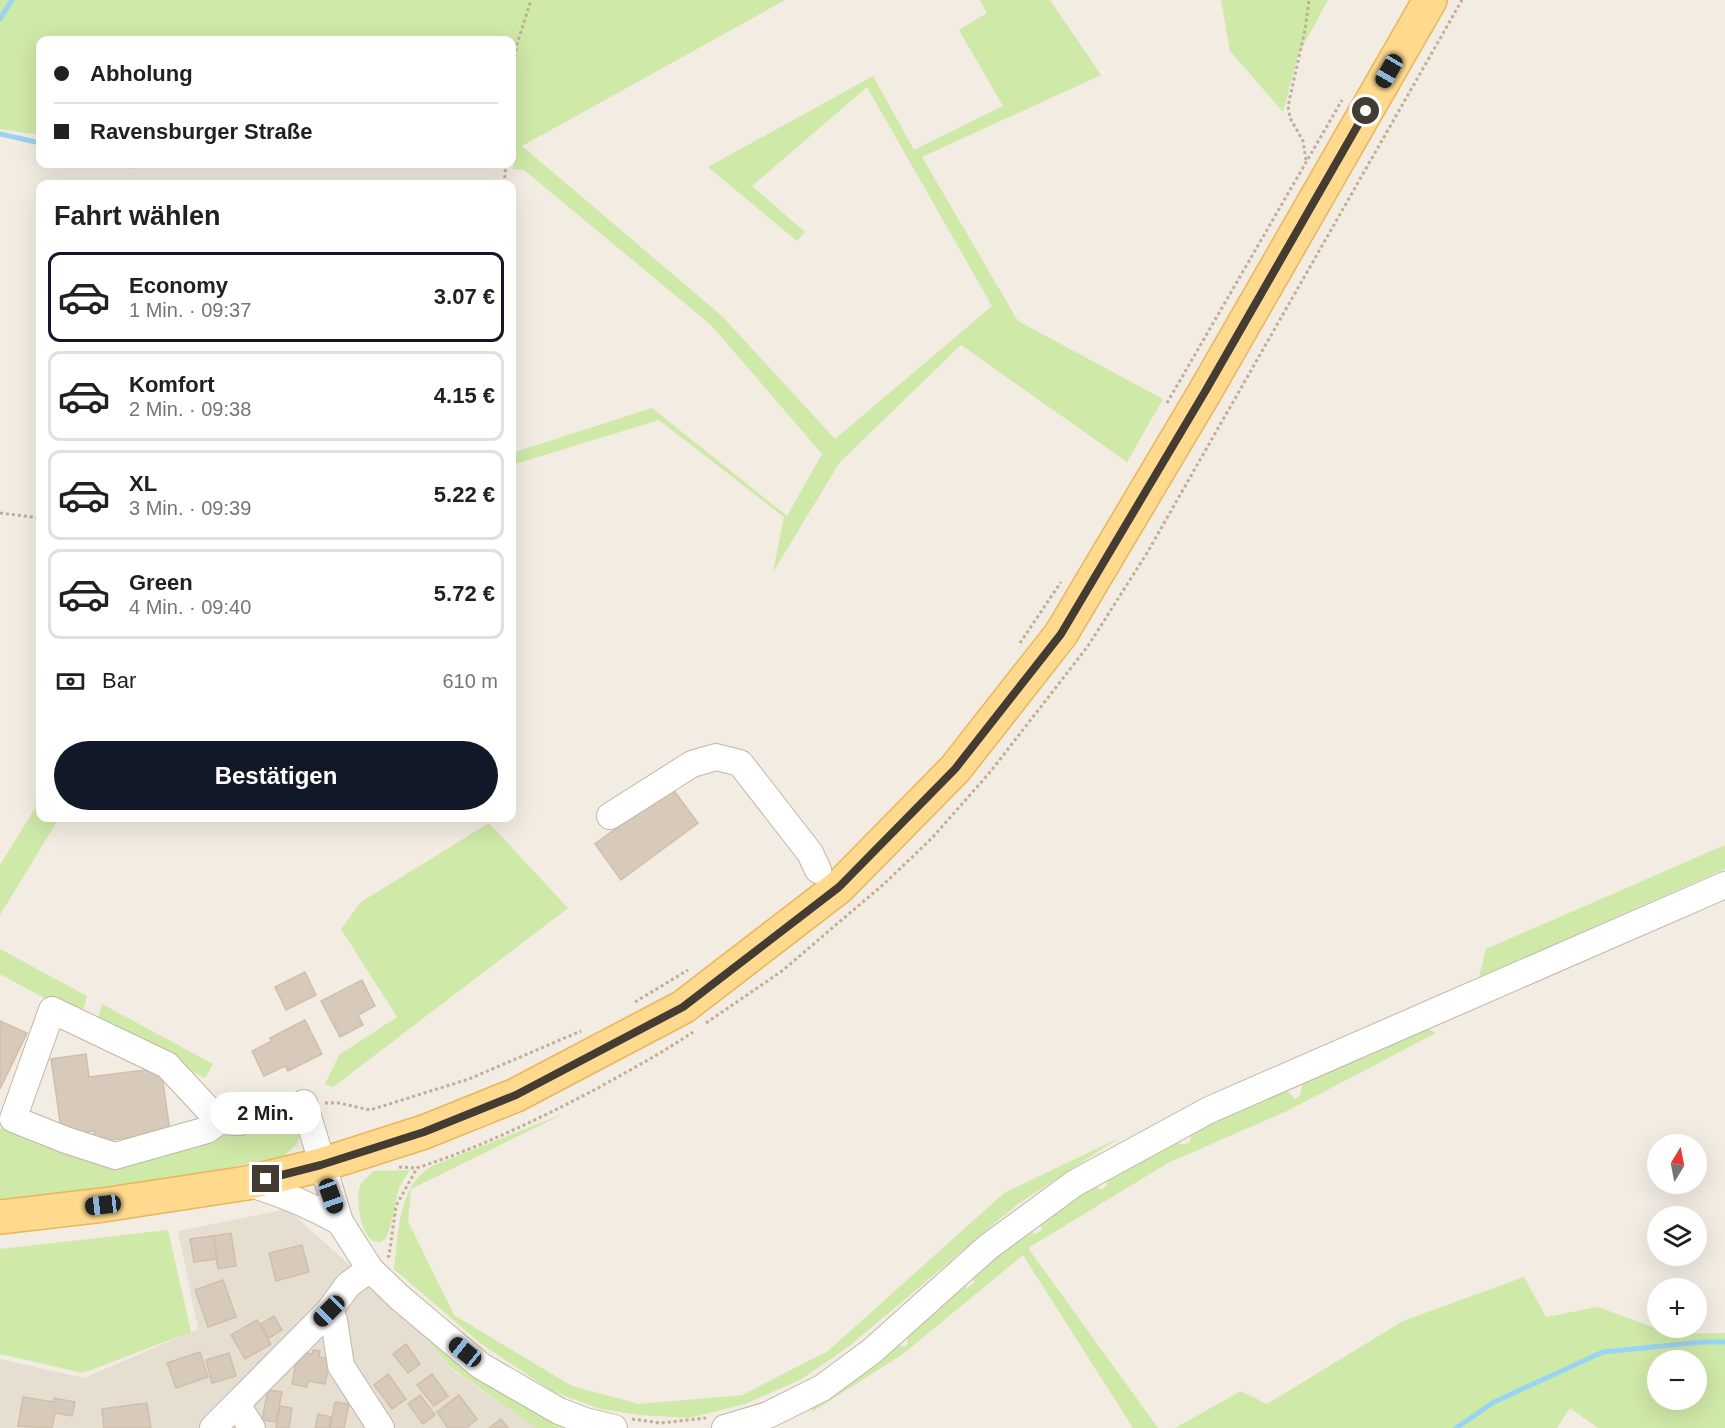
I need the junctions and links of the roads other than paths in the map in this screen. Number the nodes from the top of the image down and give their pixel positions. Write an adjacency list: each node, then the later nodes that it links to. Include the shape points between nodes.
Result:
1 (1430, 0): 7 (main road, via 1061,634 955,769 839,887 683,1007 516,1095 424,1132)
2 (610, 816): 3 (street, via 692,764 716,757 740,763 810,853)
3 (818, 870)
4 (1725, 885): 18 (street, via 1209,1110 1085,1178 988,1247 872,1352 822,1388 768,1415)
5 (304, 1103): 7 (street)
6 (229, 1122): 6 (street, via 167,1065 52,1010 13,1119 115,1156)
7 (321, 1165): 8 (main road); 10 (street)
8 (247, 1183): 9 (main road); 10 (street, via 285,1194)
9 (0, 1217)
10 (340, 1222): 11 (street)
11 (370, 1269): 12 (street, via 348,1285); 17 (street, via 481,1366 559,1411)
12 (329, 1311): 13 (street); 16 (street, via 341,1366)
13 (237, 1405): 14 (street); 15 (street)
14 (213, 1428)
15 (252, 1428)
16 (381, 1428)
17 (614, 1428)
18 (725, 1428)

